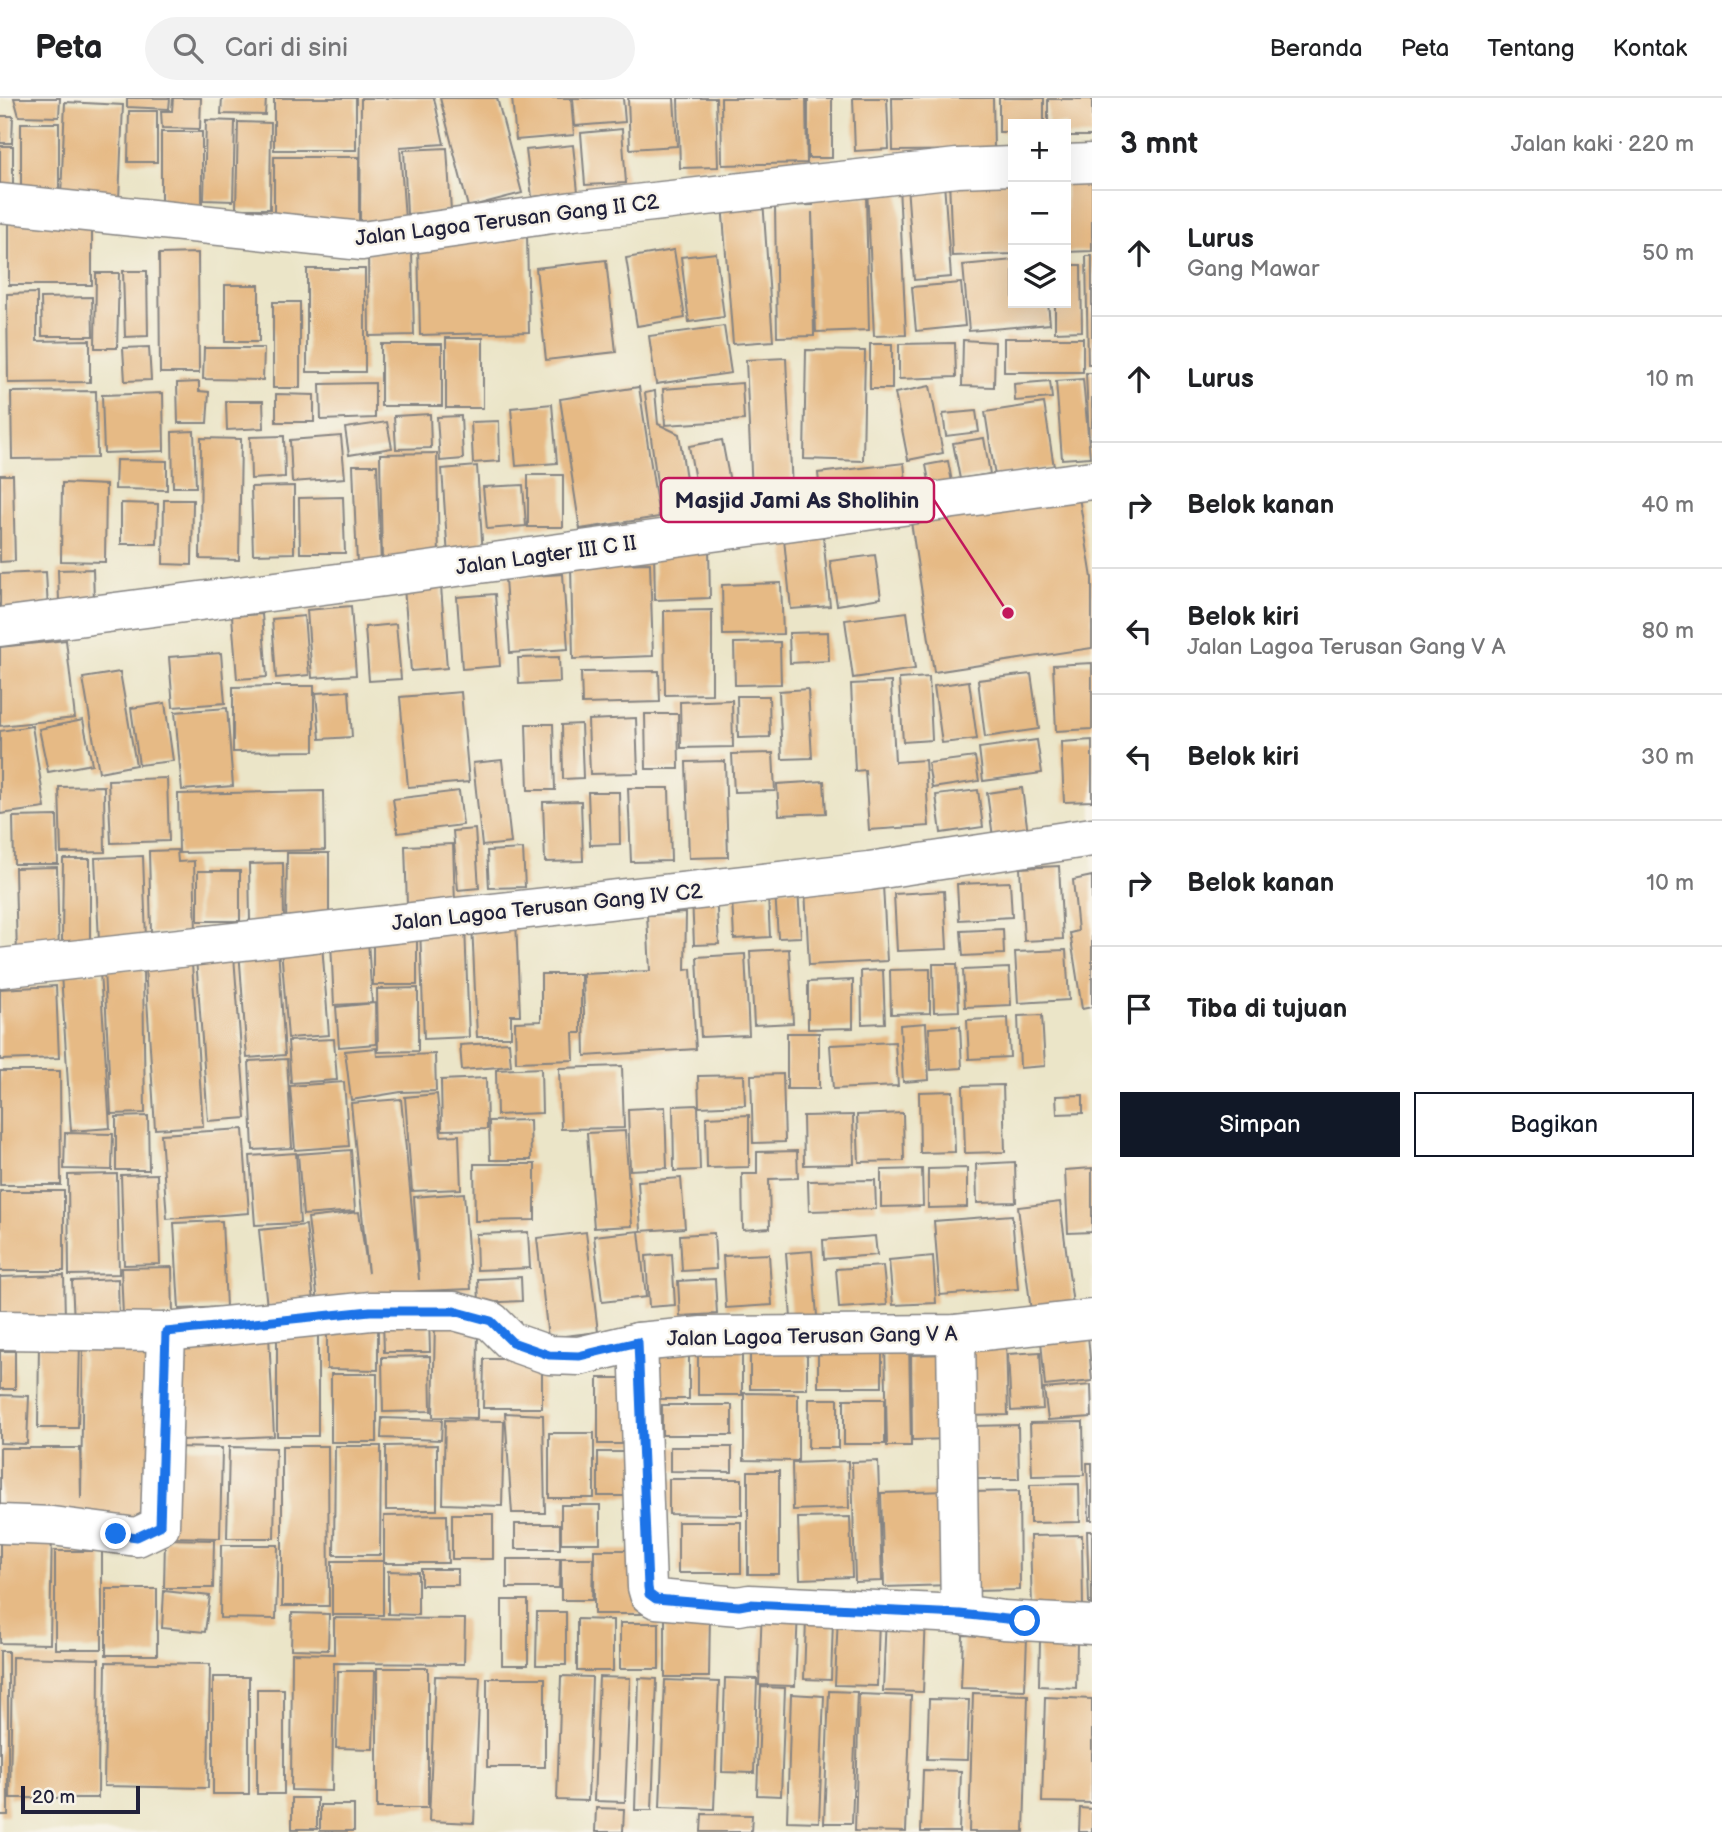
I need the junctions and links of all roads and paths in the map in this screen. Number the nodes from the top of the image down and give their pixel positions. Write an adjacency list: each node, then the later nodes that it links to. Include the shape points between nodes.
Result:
1 (1092, 163): 2 (street)
2 (1071, 164)
3 (1008, 166): 4 (street, Jalan Lagoa Terusan Gang II C2, via 573,211 362,241)
4 (0, 204)
5 (1092, 480): 6 (street, Jalan Lagter III C II)
6 (0, 626)
7 (1092, 837): 8 (street, Jalan Lagoa Terusan Gang IV C2, via 869,871)
8 (0, 968)
9 (1092, 1320): 12 (street, Jalan Lagoa Terusan Gang V A)
10 (0, 1330): 11 (street, Jalan Lagoa Terusan Gang V A)
11 (166, 1332): 13 (street, Jalan Lagoa Terusan Gang V A, via 370,1311 454,1311 491,1321 512,1342 549,1355 579,1356); 14 (street, via 160,1526 137,1537)
12 (956, 1334): 13 (street, Jalan Lagoa Terusan Gang V A, via 702,1336); 15 (street)
13 (638, 1342): 15 (street, via 649,1594 656,1599 739,1606)
14 (0, 1524)
15 (960, 1614): 16 (street)
16 (1092, 1625)

